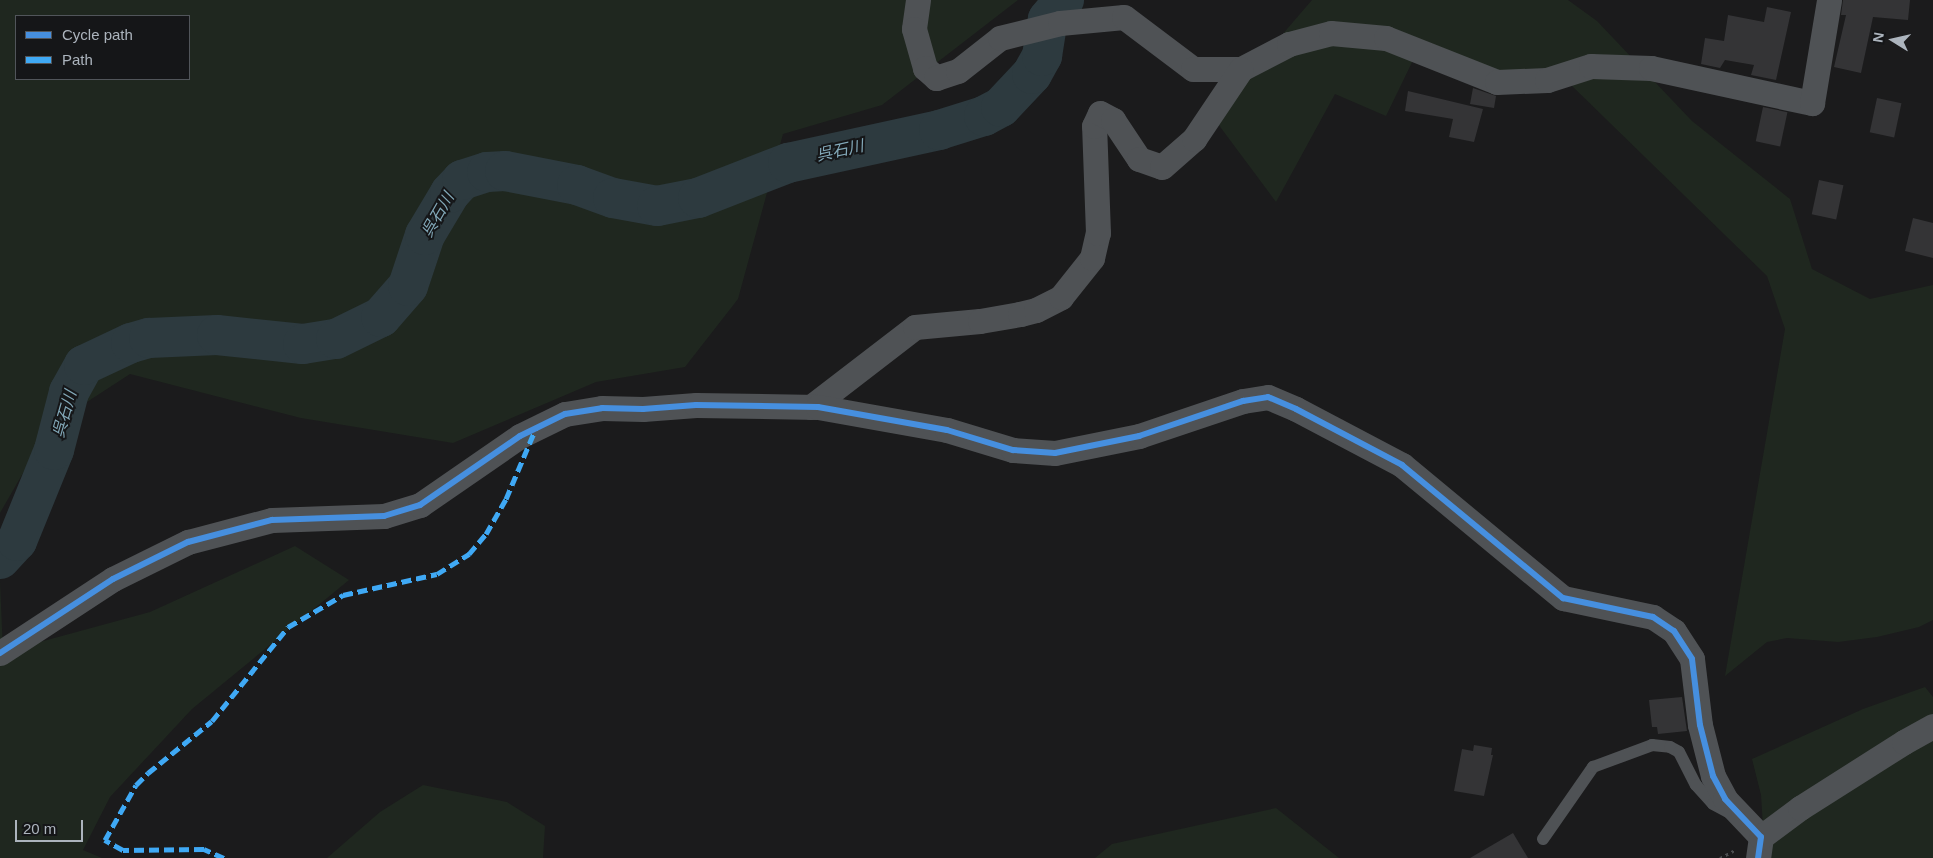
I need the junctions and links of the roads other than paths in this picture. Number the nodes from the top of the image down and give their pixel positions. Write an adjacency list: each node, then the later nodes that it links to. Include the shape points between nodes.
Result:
1 (918, 0): 3 (street, via 914,29 925,68 936,78 958,71 1000,38 1060,23 1124,17 1193,68)
2 (1829, 0): 3 (street, via 1812,103 1651,68 1592,66 1547,80 1497,82 1386,38 1331,33 1289,44)
3 (1241, 69): 4 (street, via 1194,138 1162,167 1139,159 1113,120 1100,113 1094,126 1098,232 1092,258 1061,297 1020,314 915,327)
4 (811, 407): 5 (street, via 696,405 602,408 564,414 520,436 420,505 384,516 272,520 188,542 113,579); 8 (street, via 946,430 1014,450 1055,453 1139,436 1268,397 1296,409 1402,465 1563,598 1653,617 1674,631 1692,659 1700,725 1712,776)
5 (0, 654)
6 (1933, 726): 8 (street)
7 (1543, 839): 8 (lane, via 1593,766 1652,745 1670,747 1679,752 1696,785)
8 (1754, 839)

